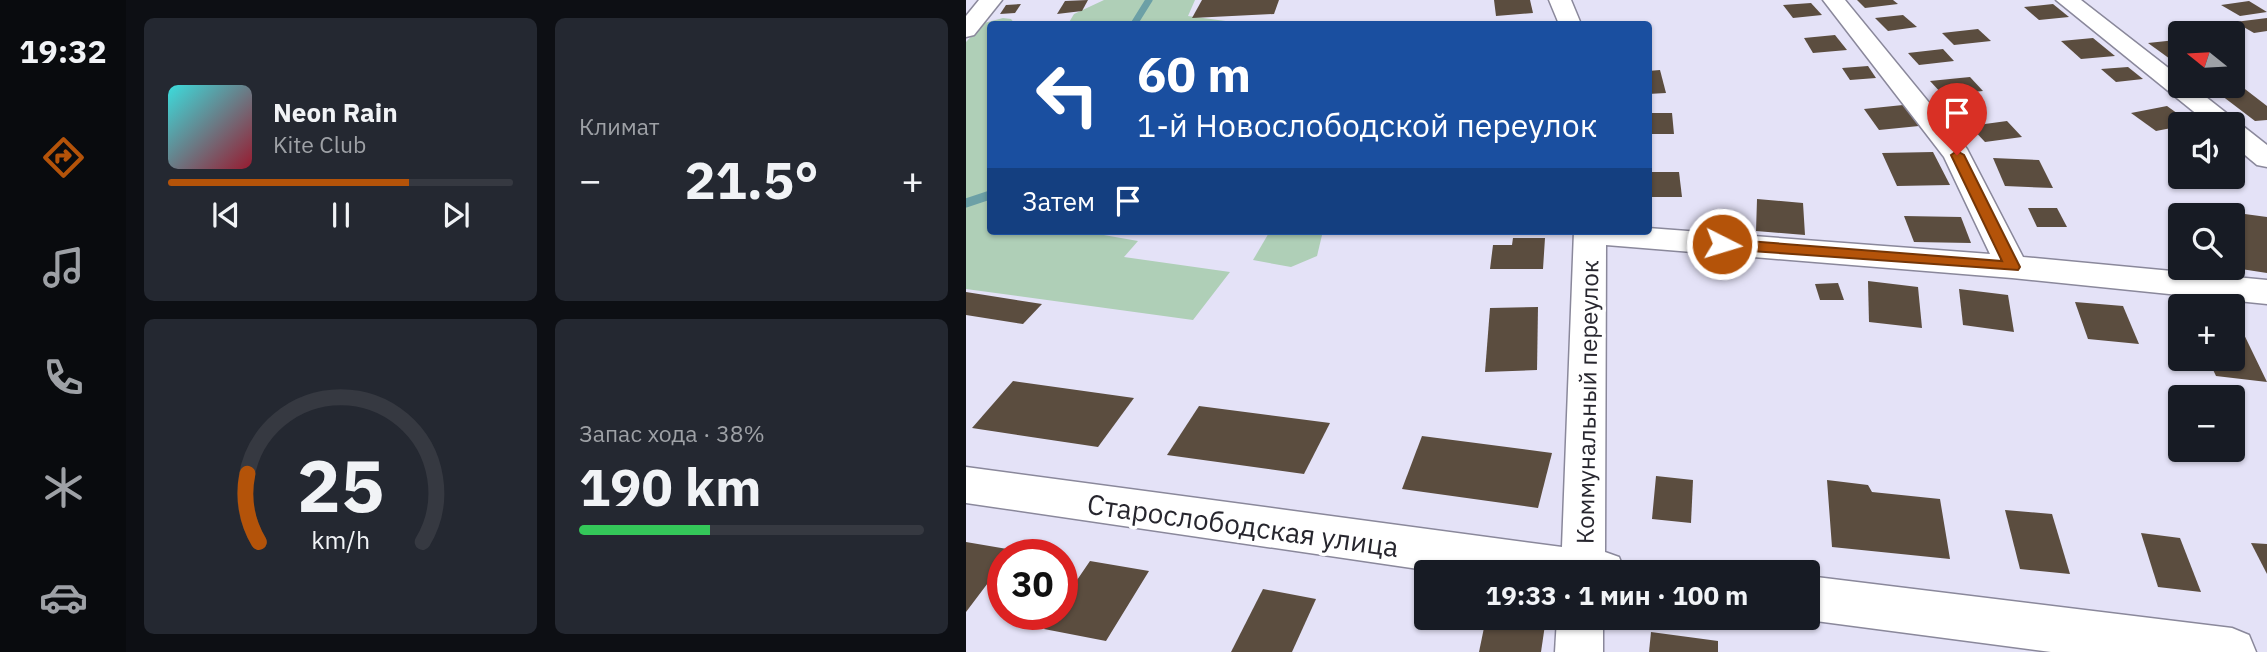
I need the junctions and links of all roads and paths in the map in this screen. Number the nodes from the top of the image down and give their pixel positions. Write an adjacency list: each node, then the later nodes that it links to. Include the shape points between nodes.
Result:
1 (1560, 0): 6 (street)
2 (1834, 0): 13 (street, via 1957,155)
3 (2067, 0): 8 (street)
4 (990, 2): 5 (street); 7 (street)
5 (966, 7)
6 (1569, 21)
7 (966, 30)
8 (2210, 112)
9 (2245, 141): 10 (street)
10 (2267, 159)
11 (1590, 235): 17 (street, Коммунальный переулок)
12 (1626, 235): 13 (street)
13 (2012, 267): 14 (street)
14 (2267, 292)
15 (966, 485): 16 (street, Старослободская улица)
16 (1501, 560)
17 (1590, 560)
18 (1820, 600): 21 (street)
19 (1579, 630): 20 (street)
20 (1578, 652)
21 (2232, 652)

